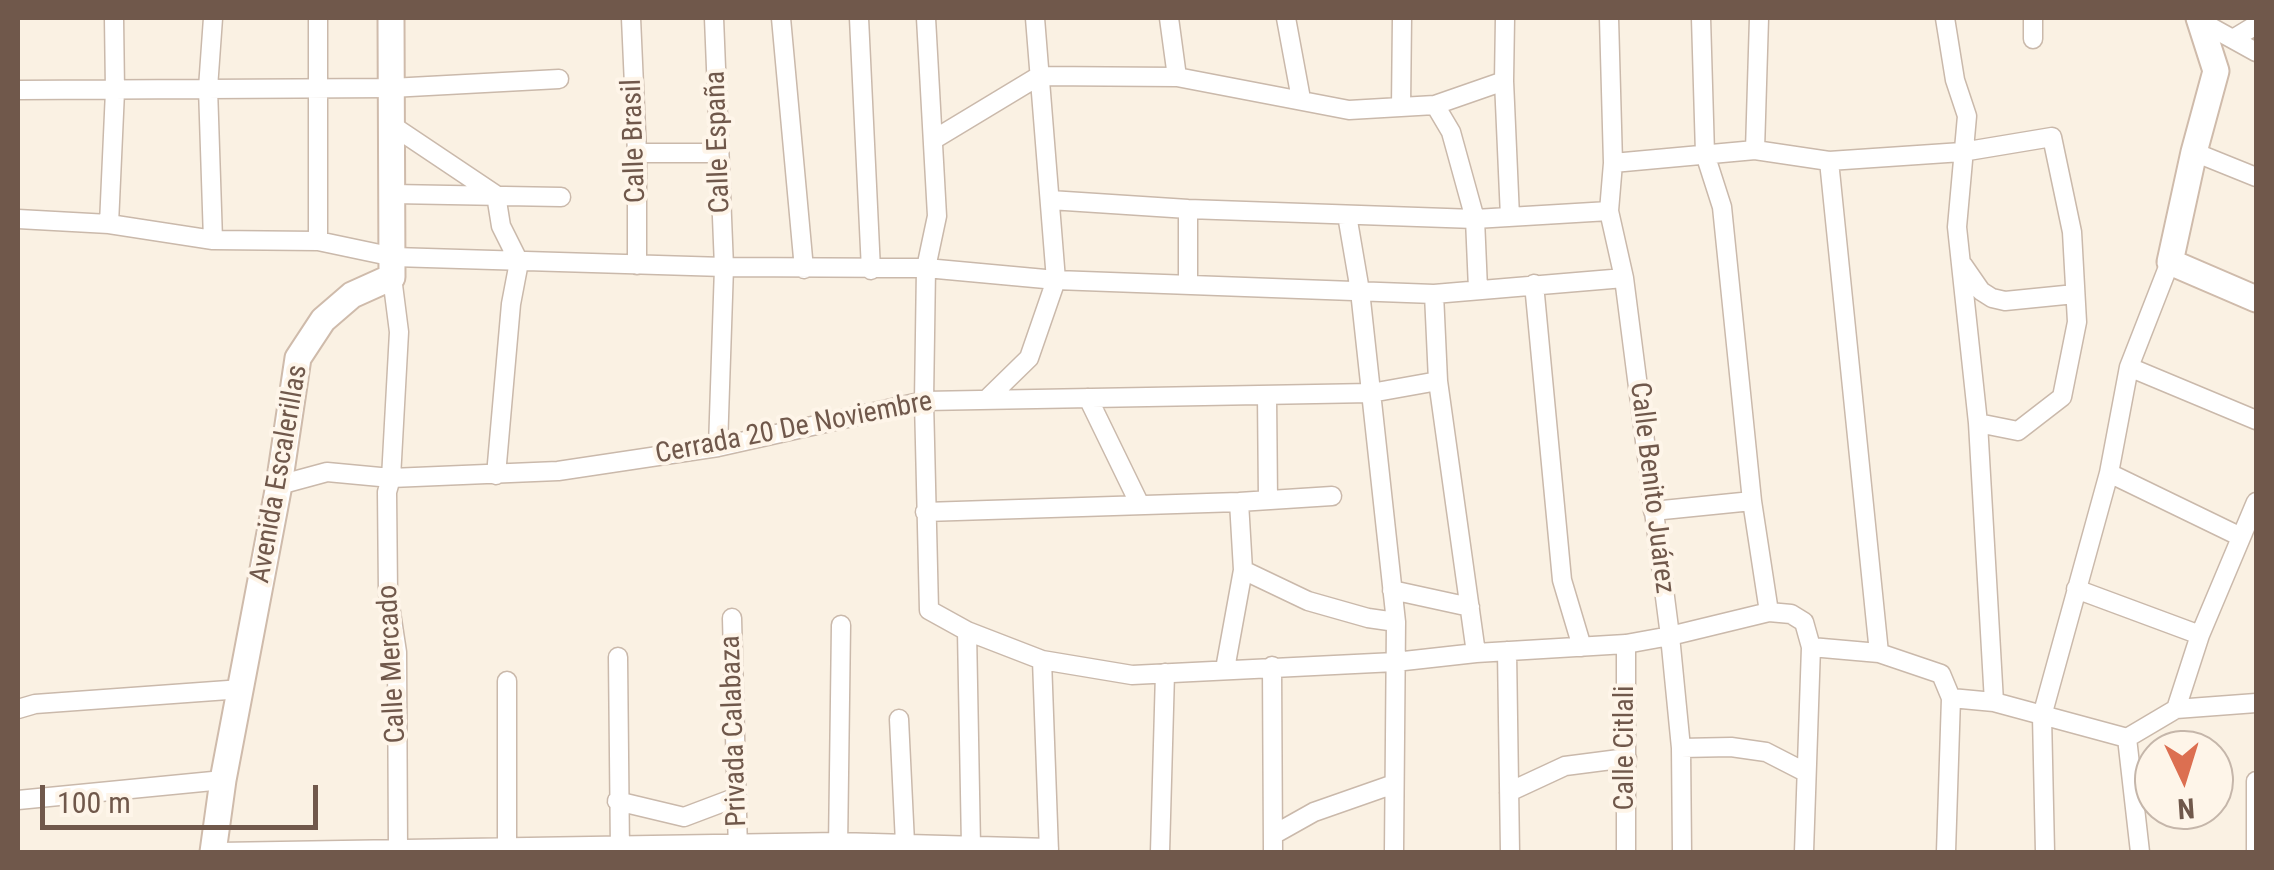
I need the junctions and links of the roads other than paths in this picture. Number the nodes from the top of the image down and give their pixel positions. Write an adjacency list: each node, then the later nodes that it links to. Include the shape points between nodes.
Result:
1 (114, 18): 33 (street)
2 (213, 18): 30 (street)
3 (318, 18): 29 (street)
4 (391, 18): 31 (main road)
5 (630, 18): 42 (street, Calle Brasil)
6 (714, 18): 43 (street, Calle España)
7 (781, 18): 67 (street)
8 (859, 18): 69 (street)
9 (926, 18): 38 (street)
10 (1035, 18): 25 (street)
11 (1170, 18): 26 (street)
12 (1286, 18): 34 (street)
13 (1402, 18): 36 (street)
14 (1504, 18): 28 (street)
15 (1609, 18): 46 (street, Calle Benito Juárez)
16 (1701, 18): 44 (street)
17 (1758, 18): 39 (street)
18 (1946, 18): 40 (street, via 1967,116)
19 (2033, 18): 22 (street)
20 (2199, 20): 23 (street); 41 (main road, via 2216,70)
21 (2256, 25): 23 (street)
22 (2034, 39)
23 (2233, 39): 24 (street)
24 (2256, 52)
25 (1039, 76): 26 (street); 38 (street); 51 (street)
26 (1177, 77): 34 (street)
27 (558, 80): 31 (street)
28 (1504, 80): 35 (street); 55 (street)
29 (315, 87): 30 (street); 31 (street); 60 (street)
30 (208, 88): 33 (street); 59 (street)
31 (392, 88): 37 (main road)
32 (18, 90): 33 (street)
33 (115, 91): 58 (street)
34 (1302, 99): 36 (street, via 1349,110)
35 (1435, 105): 36 (street); 56 (street, via 1450,132)
36 (1400, 107)
37 (394, 126): 48 (main road); 49 (street)
38 (932, 140): 68 (street, via 936,216)
39 (1755, 150): 44 (street); 45 (street)
40 (1962, 152): 45 (street); 62 (street); 77 (street, via 2052,136 2072,232)
41 (2194, 152): 47 (street); 63 (main road)
42 (638, 153): 43 (street); 64 (street, Calle Brasil)
43 (718, 153): 66 (street, Calle España)
44 (1705, 154): 46 (street); 95 (street, via 1722,208)
45 (1829, 162): 118 (street)
46 (1613, 163): 53 (street, Calle Benito Juárez)
47 (2256, 177)
48 (393, 194): 49 (street); 65 (main road)
49 (496, 196): 50 (street); 61 (street, via 501,226)
50 (561, 197)
51 (1050, 200): 52 (street); 71 (street)
52 (1188, 209): 54 (street); 72 (street)
53 (1610, 211): 55 (street); 70 (street, Calle Benito Juárez)
54 (1347, 214): 56 (street); 75 (street)
55 (1510, 217): 56 (street)
56 (1475, 218): 74 (street)
57 (18, 220): 58 (street)
58 (110, 224): 59 (street)
59 (213, 240): 60 (street)
60 (318, 241): 65 (street)
61 (520, 262): 64 (street); 65 (street); 90 (street)
62 (1961, 262): 77 (street, via 1980,290 2005,302); 87 (street)
63 (2170, 262): 78 (main road); 79 (street)
64 (637, 265): 66 (street)
65 (393, 267): 91 (street, Calle Mercado, via 398,332); 92 (main road, Avenida Escalerillas, via 323,320 298,358)
66 (724, 267): 67 (street); 88 (street, Calle España)
67 (804, 268): 69 (street)
68 (926, 268): 69 (street); 71 (street); 85 (street)
69 (871, 270)
70 (1624, 278): 73 (street); 99 (street, Calle Benito Juárez)
71 (1056, 280): 72 (street); 84 (street, via 1029,358)
72 (1188, 284): 75 (street)
73 (1534, 284): 74 (street); 114 (street, via 1562,580)
74 (1478, 289): 76 (street)
75 (1360, 291): 76 (street); 81 (street)
76 (1434, 294): 80 (street)
77 (2075, 294): 87 (street, via 2077,322 2062,398 2018,431)
78 (2256, 298)
79 (2129, 366): 86 (street); 89 (street)
80 (1438, 382): 81 (street, Cerrada 20 De Noviembre); 105 (street)
81 (1371, 393): 82 (street, Cerrada 20 De Noviembre); 104 (street)
82 (1267, 395): 83 (street, Cerrada 20 De Noviembre); 94 (street)
83 (1088, 398): 84 (street, Cerrada 20 De Noviembre); 98 (street)
84 (987, 400): 85 (street, Cerrada 20 De Noviembre)
85 (924, 401): 88 (street, Cerrada 20 De Noviembre); 100 (street)
86 (2256, 420)
87 (1978, 423): 128 (street)
88 (718, 447): 90 (street, Cerrada 20 De Noviembre)
89 (2108, 473): 101 (street); 103 (street)
90 (496, 475): 91 (street, Cerrada 20 De Noviembre)
91 (391, 478): 92 (street, Cerrada 20 De Noviembre, via 327,472); 154 (street, Calle Mercado, via 388,593 396,652)
92 (279, 485): 126 (main road, Avenida Escalerillas)
93 (1332, 496): 94 (street)
94 (1268, 500): 96 (street)
95 (1752, 501): 99 (street); 106 (street)
96 (1240, 502): 98 (street); 102 (street)
97 (2256, 502): 101 (street)
98 (1140, 505): 100 (street)
99 (1653, 511): 112 (street, Calle Benito Juárez)
100 (925, 512): 110 (street, via 928,610)
101 (2241, 538): 111 (street)
102 (1243, 570): 108 (street, via 1308,601); 123 (street)
103 (2076, 589): 111 (street); 132 (street)
104 (1392, 590): 105 (street); 108 (street)
105 (1470, 607): 117 (street)
106 (1769, 612): 112 (street, Calle Benito Juárez); 115 (street, via 1804,622)
107 (732, 618): 142 (street, Privada Calabaza)
108 (1396, 622): 121 (street)
109 (841, 625): 149 (street)
110 (967, 631): 120 (street); 148 (street)
111 (2200, 635): 130 (street)
112 (1670, 636): 113 (street); 135 (street)
113 (1626, 644): 114 (street); 136 (street, Calle Citlali)
114 (1582, 647): 116 (street)
115 (1812, 647): 118 (street); 137 (street)
116 (1506, 652): 117 (street); 141 (street)
117 (1476, 653): 121 (street)
118 (1879, 654): 127 (street, via 1941,674)
119 (618, 656): 144 (street)
120 (1042, 660): 124 (street, via 1132,674); 155 (street)
121 (1395, 662): 122 (street); 140 (street)
122 (1272, 666): 123 (street); 147 (street)
123 (1225, 669): 124 (street)
124 (1165, 672): 159 (street)
125 (507, 681): 151 (street)
126 (242, 689): 131 (street); 138 (main road, Avenida Escalerillas)
127 (1952, 698): 128 (street); 165 (street)
128 (1994, 702): 132 (street)
129 (2256, 703): 130 (street)
130 (2176, 708): 134 (street)
131 (18, 709)
132 (2042, 716): 134 (street); 166 (street)
133 (899, 718): 146 (street)
134 (2127, 738): 167 (street)
135 (1681, 748): 137 (street, via 1766,752); 163 (street)
136 (1627, 758): 141 (street, via 1566,766); 162 (street, Calle Citlali)
137 (1805, 772): 164 (street)
138 (223, 780): 143 (street); 156 (main road, Avenida Escalerillas)
139 (2256, 781): 145 (street)
140 (1394, 784): 147 (street, via 1314,812); 160 (street)
141 (1509, 792): 161 (street)
142 (737, 798): 144 (street, via 684,816); 150 (street, Privada Calabaza)
143 (18, 800)
144 (617, 801): 152 (street)
145 (2256, 838): 168 (street)
146 (905, 843): 149 (street); 153 (street)
147 (1273, 844)
148 (971, 846): 153 (street); 155 (street)
149 (838, 847): 150 (street)
150 (738, 848): 152 (street)
151 (518, 849): 152 (street); 154 (street)
152 (619, 849)
153 (944, 849)
154 (398, 850): 158 (street)
155 (1049, 850)
156 (216, 852): 157 (street)
157 (274, 852): 158 (street)
158 (378, 852)
159 (1160, 852)
160 (1394, 852)
161 (1510, 852)
162 (1626, 852)
163 (1682, 852)
164 (1804, 852)
165 (1946, 852)
166 (2045, 852)
167 (2140, 852)
168 (2256, 852)

